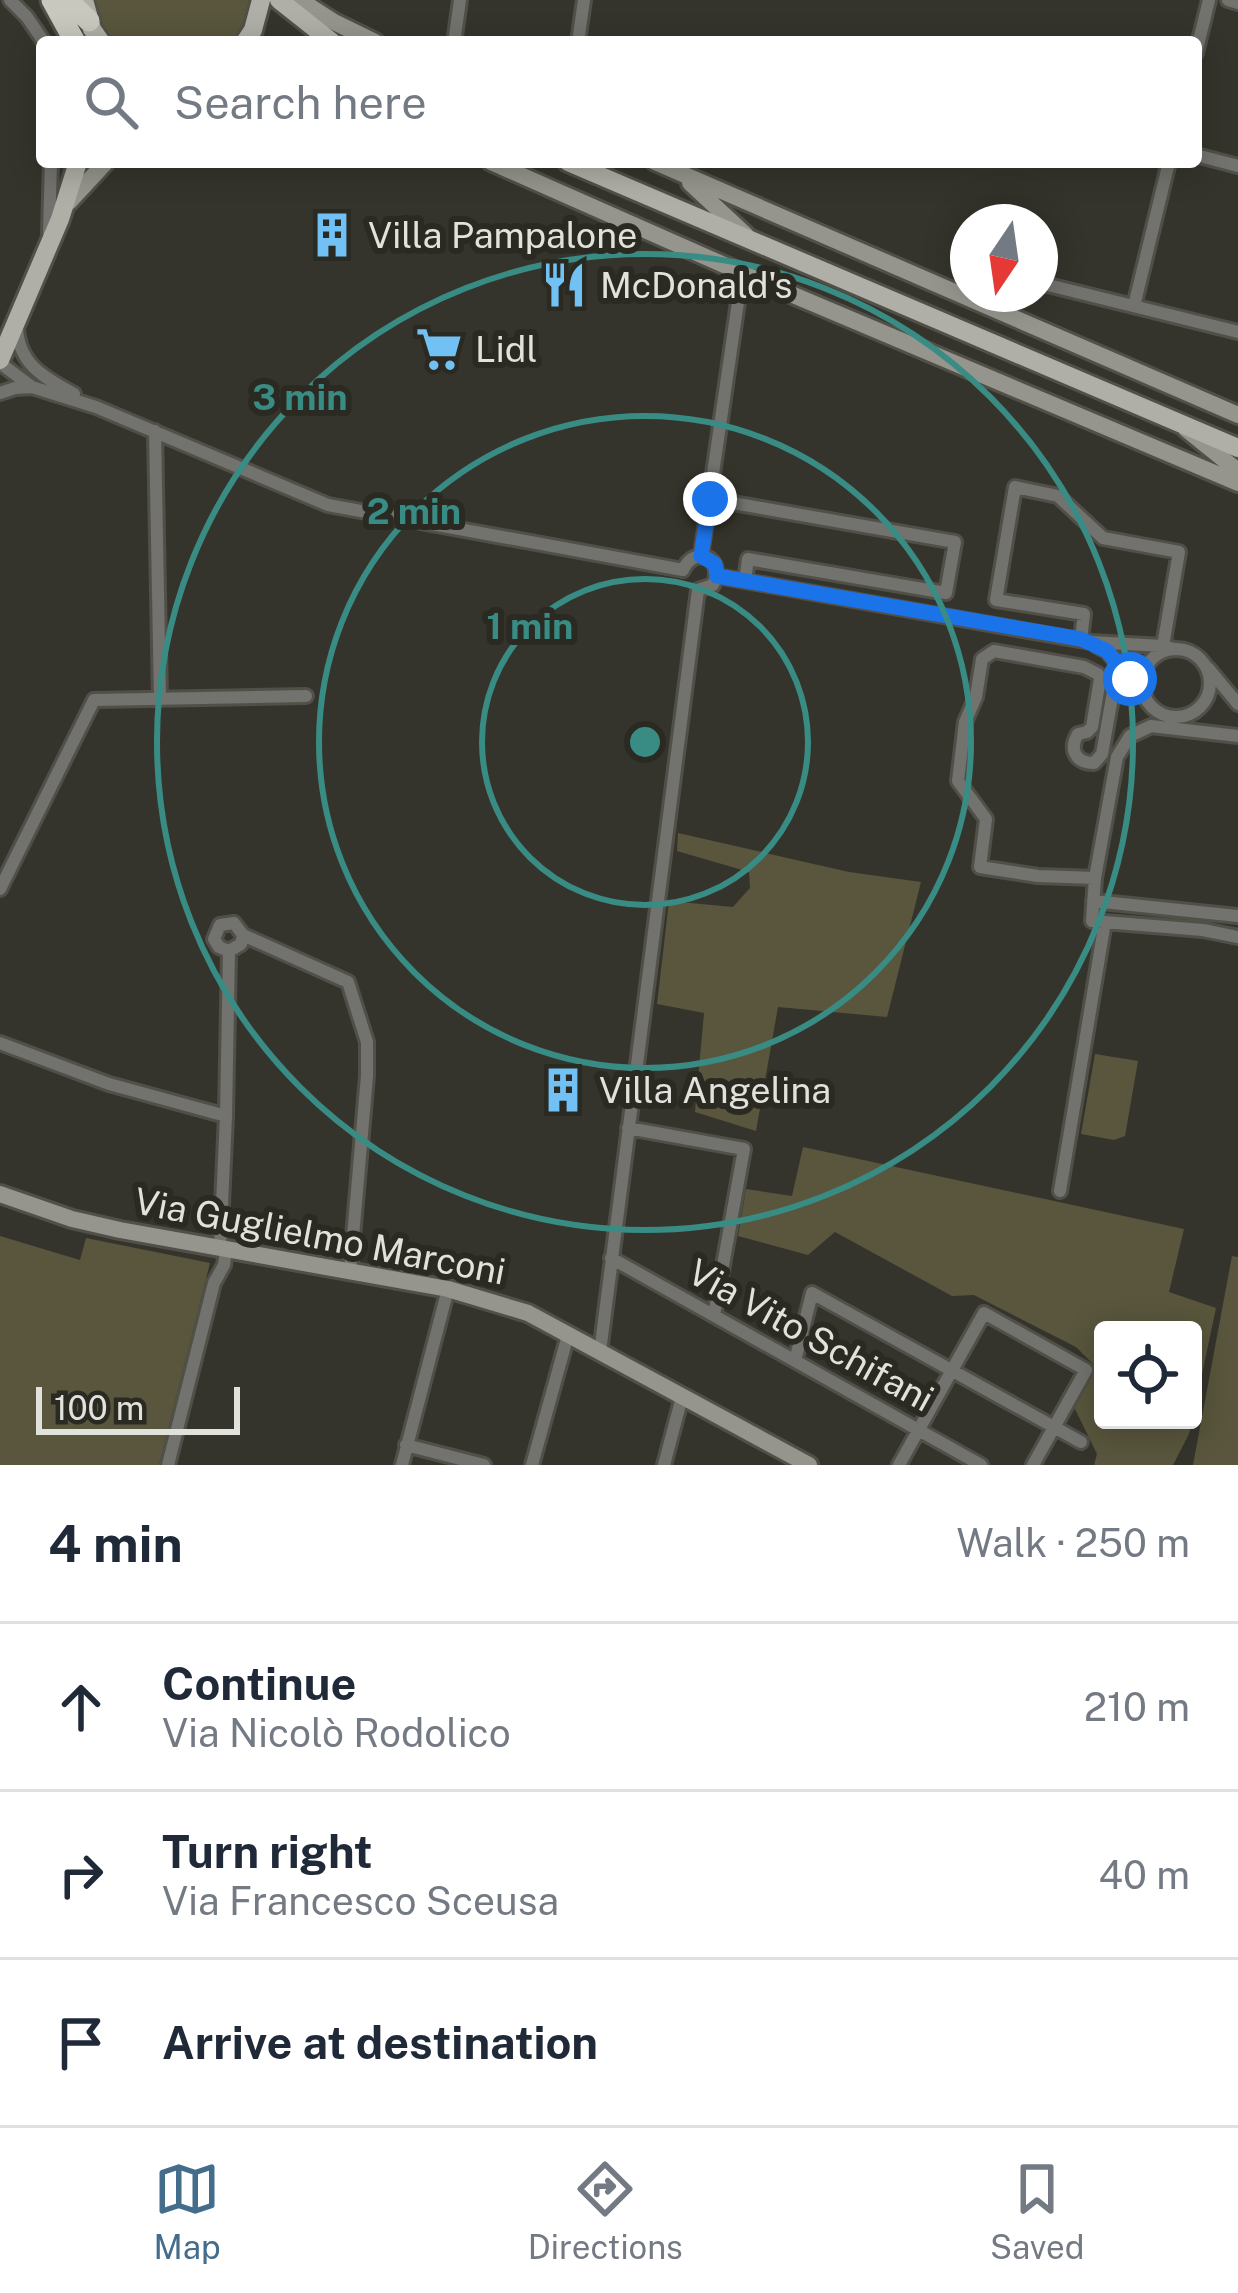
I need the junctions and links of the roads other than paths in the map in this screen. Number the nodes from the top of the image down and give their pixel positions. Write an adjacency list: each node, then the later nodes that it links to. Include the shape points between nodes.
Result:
1 (10, 0): 14 (street)
2 (52, 0): 13 (highway)
3 (68, 0): 13 (highway)
4 (261, 0): 15 (main road)
5 (279, 0): 16 (main road)
6 (300, 0): 17 (street)
7 (321, 0): 18 (street)
8 (460, 0): 19 (street)
9 (584, 0): 20 (street)
10 (1209, 0): 21 (street)
11 (1228, 0): 12 (street)
12 (1238, 3)
13 (89, 29)
14 (40, 36)
15 (249, 36)
16 (324, 36)
17 (364, 36)
18 (365, 36)
19 (455, 36)
20 (579, 36)
21 (1200, 36)
22 (1202, 157): 23 (street)
23 (1238, 166)
24 (51, 168): 35 (street)
25 (76, 168): 33 (main road)
26 (87, 168): 33 (main road)
27 (101, 168): 33 (street)
28 (505, 168): 51 (street)
29 (582, 168): 34 (main road)
30 (670, 168): 32 (street)
31 (1168, 168): 39 (street)
32 (678, 171): 34 (street); 36 (street)
33 (64, 211): 35 (main road)
34 (751, 240): 47 (main road)
35 (49, 246): 41 (main road)
36 (950, 286)
37 (1058, 287): 39 (street)
38 (738, 302): 52 (street)
39 (1134, 306): 42 (street)
40 (1009, 312): 46 (street)
41 (17, 320): 43 (main road); 44 (street)
42 (1238, 332)
43 (0, 362): 44 (street)
44 (36, 381): 45 (street); 48 (street)
45 (0, 393)
46 (1238, 415)
47 (1180, 424): 49 (main road); 50 (street)
48 (155, 431): 54 (street, via 328,505); 66 (street)
49 (1238, 448)
50 (1238, 471)
51 (1238, 483)
52 (710, 499): 53 (street); 56 (street, via 955,542 946,592 748,559)
53 (701, 556): 54 (street); 55 (street)
54 (683, 570): 57 (street)
55 (717, 576): 56 (street); 57 (street)
56 (745, 580): 58 (street)
57 (698, 590): 83 (street)
58 (1086, 641): 59 (street); 59 (street, via 1084,614 996,600 1016,487 1058,496 1103,538 1179,552); 60 (street)
59 (1169, 647): 61 (street); 62 (street)
60 (1115, 659): 63 (street); 64 (street)
61 (1205, 665): 68 (street); 69 (street, via 1210,686 1202,705)
62 (1146, 667): 63 (street); 67 (street)
63 (1130, 679): 64 (street); 67 (street)
64 (1113, 692): 73 (street, via 1102,754 1086,763 1073,742 1092,727 1098,674 988,653 965,722 958,781 986,819 980,867)
65 (306, 696): 66 (street)
66 (160, 699): 74 (street, via 94,700)
67 (1148, 702): 69 (street)
68 (1238, 704)
69 (1172, 716): 70 (street); 71 (street)
70 (1151, 726): 71 (street); 73 (street, via 1130,736 1117,757)
71 (1204, 731): 72 (street)
72 (1238, 736)
73 (1095, 878): 75 (street)
74 (0, 889)
75 (1093, 902): 76 (street); 77 (street)
76 (1238, 916)
77 (1098, 922): 79 (street); 84 (street)
78 (243, 935): 80 (street); 80 (street, via 230,922 216,929 216,944); 88 (street, via 349,982 368,1076)
79 (1238, 937)
80 (229, 951): 82 (street)
81 (0, 1043): 82 (street)
82 (226, 1115): 86 (street)
83 (628, 1128): 87 (street); 90 (street, via 744,1149)
84 (1060, 1191)
85 (0, 1193): 86 (street, Via Guglielmo Marconi, via 72,1219)
86 (223, 1249): 88 (street, Via Guglielmo Marconi); 101 (street)
87 (611, 1258): 90 (street, Via Vito Schifani); 92 (street)
88 (350, 1271): 89 (street, Via Guglielmo Marconi)
89 (448, 1289): 91 (street, Via Guglielmo Marconi, via 528,1313); 99 (street)
90 (714, 1315): 93 (street, Via Vito Schifani)
91 (568, 1335): 92 (street, Via Guglielmo Marconi); 104 (street)
92 (600, 1352): 95 (street, Via Guglielmo Marconi)
93 (795, 1360): 94 (street, via 812,1293); 97 (street, Via Vito Schifani)
94 (952, 1371): 96 (street); 96 (street, via 985,1313 1086,1370); 97 (street)
95 (682, 1396): 100 (street, Via Guglielmo Marconi); 105 (street)
96 (1054, 1427): 98 (street); 109 (street)
97 (919, 1430): 107 (street); 108 (street, Via Vito Schifani)
98 (1081, 1442)
99 (406, 1445): 102 (street); 103 (street)
100 (780, 1458): 106 (street, Via Guglielmo Marconi)
101 (168, 1465)
102 (402, 1465)
103 (484, 1465)
104 (532, 1465)
105 (664, 1465)
106 (809, 1465)
107 (899, 1465)
108 (981, 1465)
109 (1033, 1465)

